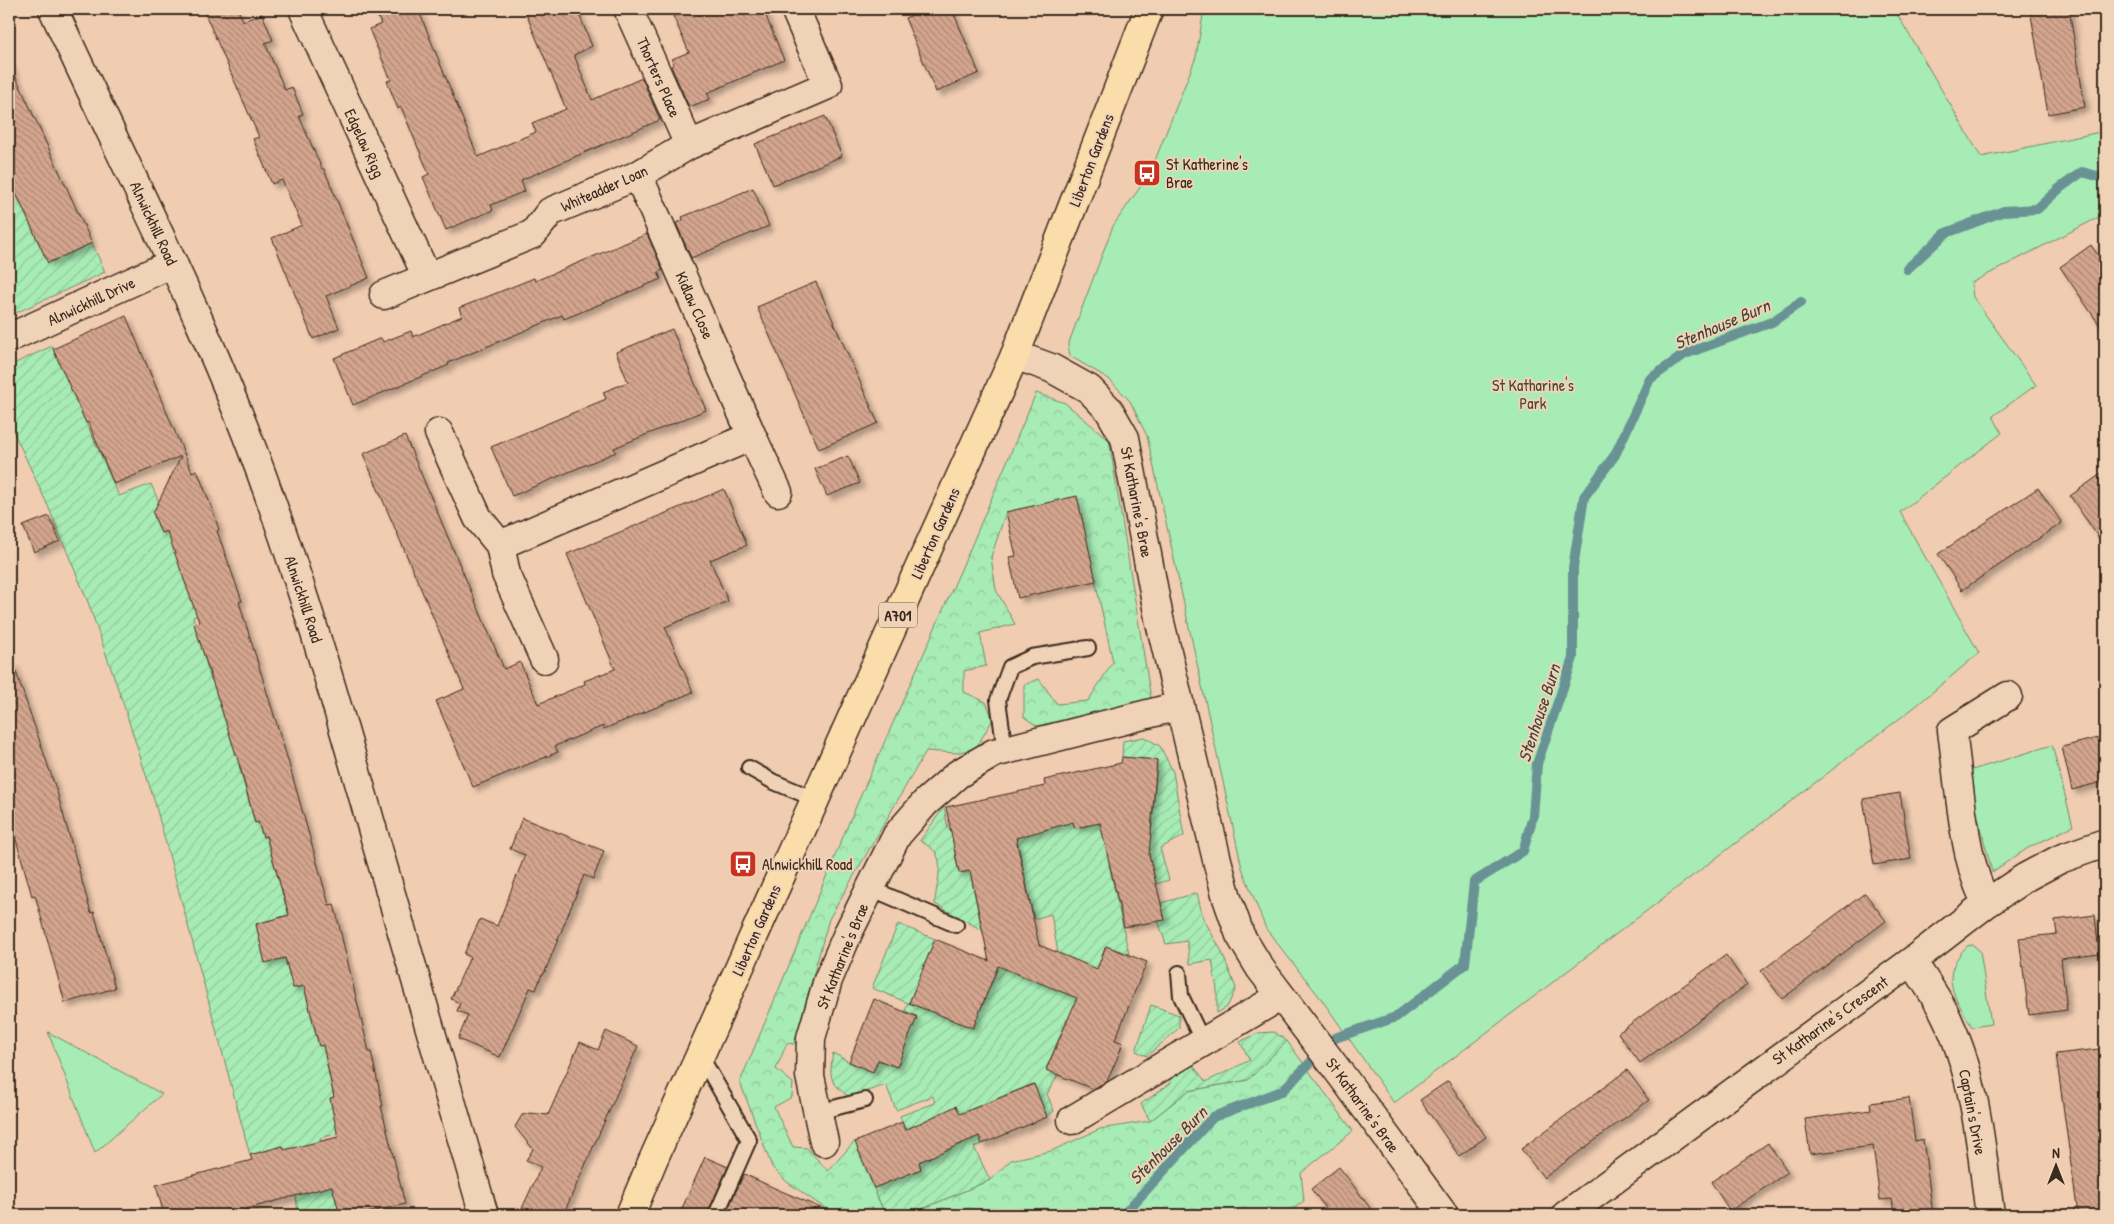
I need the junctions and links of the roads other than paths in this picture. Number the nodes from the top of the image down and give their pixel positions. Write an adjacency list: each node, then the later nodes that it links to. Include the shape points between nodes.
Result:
1 (52, 9): 8 (street, Alnwickhill Road)
2 (303, 9): 9 (street, Edgelaw Rigg)
3 (628, 9): 6 (street, Thorters Place)
4 (795, 9): 6 (street, Whiteadder Loan, via 828,85)
5 (1149, 9): 12 (main road, Liberton Gardens / A701)
6 (689, 145): 7 (street, Whiteadder Loan)
7 (638, 175): 9 (street, Whiteadder Loan, via 550,212 533,234); 14 (street, Kidlaw Close)
8 (173, 263): 11 (street, Alnwickhill Drive); 37 (street, Alnwickhill Road, via 232,400 299,583)
9 (427, 277): 10 (street, Whiteadder Loan)
10 (384, 295)
11 (9, 338)
12 (1015, 355): 20 (street, St Katharine's Brae, via 1051,368 1088,389 1108,410 1125,438); 23 (main road, Liberton Gardens / A701)
13 (439, 433): 16 (street, via 478,518)
14 (752, 436): 15 (street, Kidlaw Close); 16 (street)
15 (778, 492)
16 (500, 545): 18 (street, via 506,574)
17 (1088, 648): 21 (lane, via 1032,657 1010,667 998,700)
18 (544, 659)
19 (2008, 696): 26 (street, via 1952,731 1965,826 1976,880)
20 (1179, 706): 21 (street, St Katharine's Brae); 30 (street, St Katharine's Brae, via 1227,898 1240,935)
21 (1005, 751): 25 (street, St Katharine's Brae, via 994,753 958,774 925,803 897,835)
22 (749, 768): 23 (lane)
23 (815, 800): 32 (main road, Liberton Gardens / A701)
24 (2105, 843): 26 (street, St Katharine's Crescent, via 2060,859)
25 (870, 888): 27 (lane, St Katharine's Brae); 34 (street, St Katharine's Brae, via 828,980 810,1038 810,1076)
26 (1987, 903): 28 (street, St Katharine's Crescent)
27 (956, 925)
28 (1912, 961): 41 (street, St Katharine's Crescent); 42 (street, Captain's Drive, via 1945,1012 1969,1075)
29 (1179, 973): 31 (lane, via 1181,996)
30 (1281, 996): 31 (street); 40 (street, St Katharine's Brae)
31 (1203, 1042): 35 (street)
32 (700, 1055): 38 (main road, Liberton Gardens / A701); 39 (lane, via 749,1140)
33 (864, 1100): 34 (lane)
34 (818, 1112): 36 (street, St Katharine's Brae)
35 (1072, 1120)
36 (824, 1142)
37 (484, 1215)
38 (630, 1215)
39 (716, 1215)
40 (1444, 1215)
41 (1566, 1215)
42 (1990, 1215)

